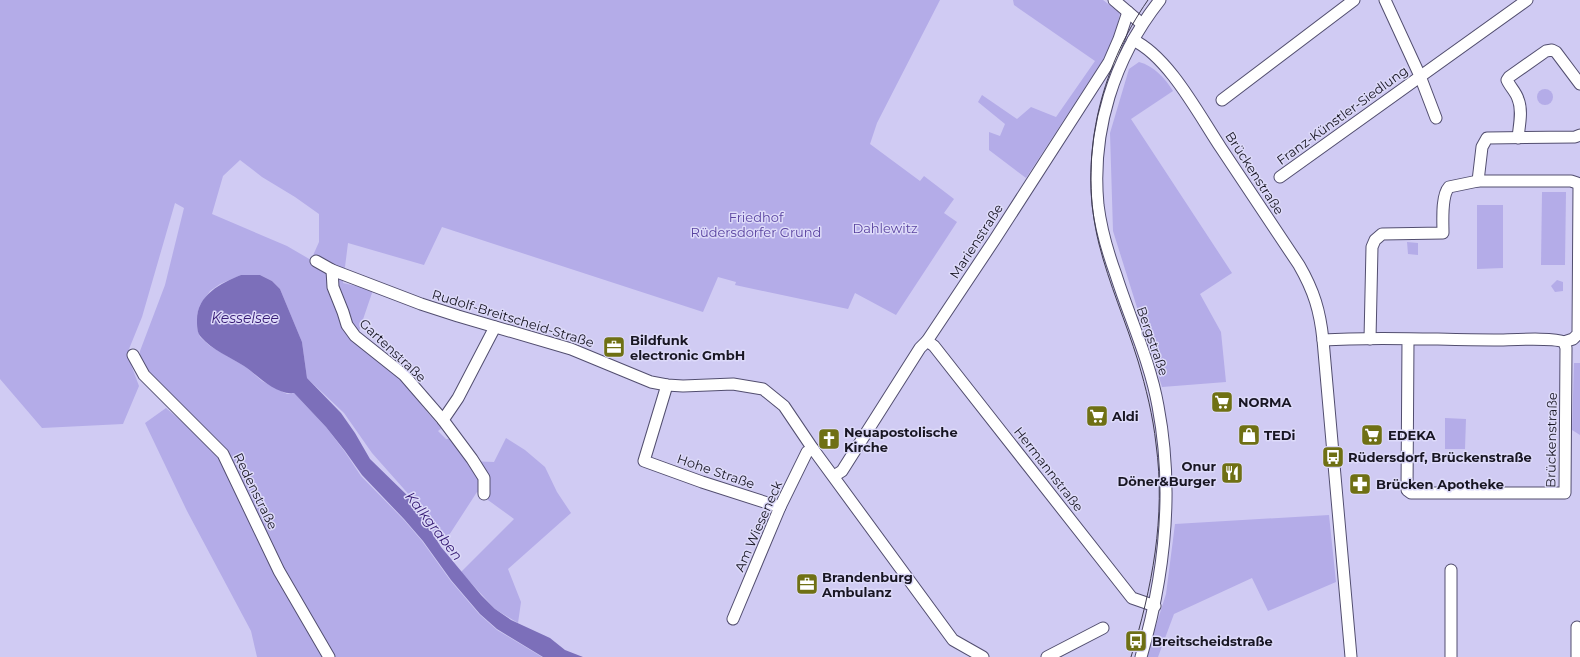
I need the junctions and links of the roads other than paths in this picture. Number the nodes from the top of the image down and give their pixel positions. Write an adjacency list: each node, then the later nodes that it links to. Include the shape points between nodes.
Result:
1 (1114, 0): 6 (street)
2 (1160, 0): 7 (street)
3 (1354, 0): 11 (street)
4 (1385, 0): 9 (street, Franz-Künstler-Siedlung)
5 (1527, 0): 9 (street, Franz-Künstler-Siedlung)
6 (1128, 12): 7 (street); 23 (street, Marienstraße, via 1109,62)
7 (1142, 24): 8 (street)
8 (1133, 40): 21 (street, Brückenstraße, via 1147,48 1177,82 1299,265 1318,306); 33 (street, Bergstraße, via 1117,72 1105,109 1097,188 1104,237 1148,365 1165,445 1167,498)
9 (1420, 76): 12 (street, Franz-Künstler-Siedlung); 15 (street, Franz-Künstler-Siedlung)
10 (1580, 84): 14 (street, via 1552,50 1546,51 1509,77 1507,80 1520,106)
11 (1222, 100)
12 (1436, 118)
13 (1580, 135): 14 (street)
14 (1518, 138): 16 (street, via 1487,138 1482,147)
15 (1280, 177)
16 (1478, 181): 20 (street, via 1449,187 1446,190 1443,233 1382,234 1375,240 1372,247); 24 (street, via 1571,181 1579,187 1578,334)
17 (316, 261): 18 (street, Rudolf-Breitscheid-Straße)
18 (332, 270): 19 (street, Rudolf-Breitscheid-Straße, via 421,304); 27 (street, Gartenstraße, via 333,287 346,325 354,336 404,376)
19 (495, 327): 26 (street, Rudolf-Breitscheid-Straße, via 571,349 651,382); 27 (street, via 458,398)
20 (1370, 339): 21 (street); 22 (street)
21 (1323, 340): 41 (street, Brückenstraße)
22 (1408, 340): 24 (street); 24 (street, Brückenstraße, via 1407,490 1411,493 1565,493)
23 (927, 341): 29 (street, Marienstraße, via 920,348 842,471); 33 (street, Hermannstraße, via 934,346 1132,598)
24 (1564, 342)
25 (133, 355): 37 (street, Redenstraße, via 144,375 223,454 279,571)
26 (667, 385): 28 (street, Rudolf-Breitscheid-Straße, via 733,384 763,389 784,406); 31 (street, Hohe Straße, via 644,461)
27 (443, 420): 30 (street, Gartenstraße, via 484,478)
28 (813, 449): 29 (street, Rudolf-Breitscheid-Straße); 31 (street, Am Wieseneck, via 807,452)
29 (834, 476): 38 (street, Rudolf-Breitscheid-Straße, via 953,640)
30 (484, 494)
31 (780, 508): 34 (street, Am Wieseneck)
32 (1451, 570): 42 (street)
33 (1155, 606): 40 (street, Bergstraße)
34 (733, 619)
35 (1577, 627): 43 (street)
36 (1104, 628): 39 (street)
37 (329, 657)
38 (983, 657)
39 (1047, 657)
40 (1141, 657)
41 (1351, 657)
42 (1451, 657)
43 (1577, 657)

